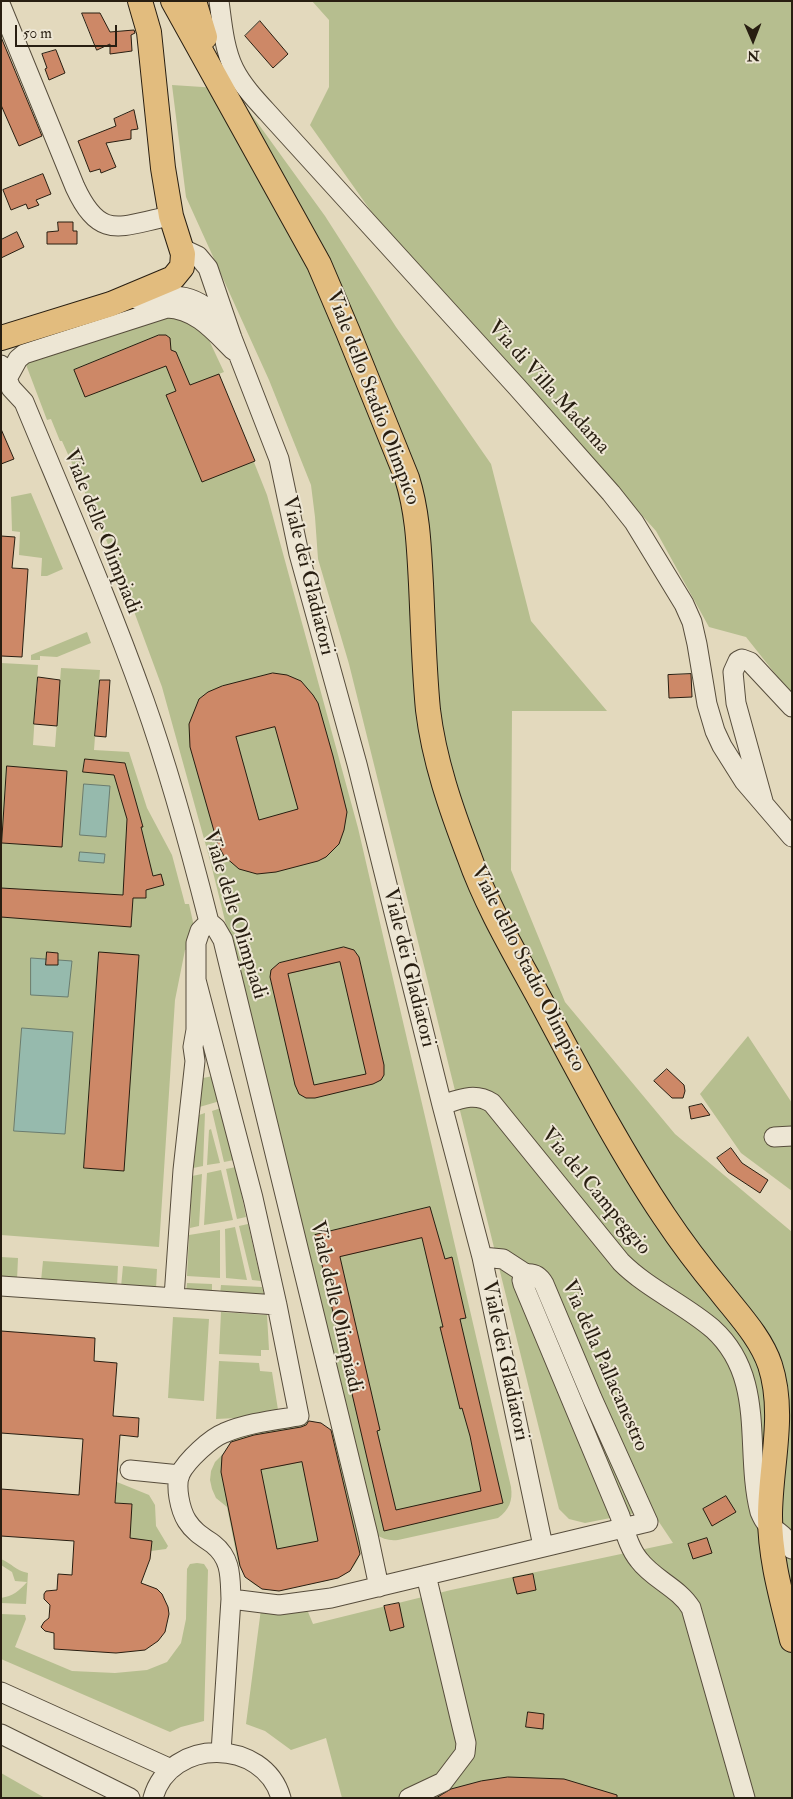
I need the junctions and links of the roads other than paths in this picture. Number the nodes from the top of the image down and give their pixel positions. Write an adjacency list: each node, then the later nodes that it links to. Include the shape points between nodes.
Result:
1 (140, 1): 8 (main road, via 150,39 161,154)
2 (154, 1): 7 (main road, via 198,73)
3 (173, 1): 7 (main road, Viale dello Stadio Olimpico)
4 (194, 1): 7 (main road)
5 (219, 1): 15 (street, Via di Villa Madama, via 230,60 248,90 517,387 634,522 692,622 705,694 718,739 738,772)
6 (1, 6): 8 (street, via 75,187 90,213 101,223 113,226)
7 (224, 93): 30 (main road, Viale dello Stadio Olimpico, via 319,264 407,478 417,523 424,662 432,734 443,782 472,866 572,1059 640,1177 688,1249 750,1329 770,1366 777,1406)
8 (171, 216): 9 (main road)
9 (181, 248): 10 (main road, via 183,264 176,276); 12 (street, Viale dei Gladiatori, via 198,256 208,268)
10 (111, 304): 11 (main road); 12 (street, via 155,296 183,296 214,313)
11 (1, 338)
12 (235, 346): 13 (street, via 198,317 181,309 167,308 24,354); 19 (street, Viale dei Gladiatori, via 280,464 299,554 360,774)
13 (4, 372): 17 (street, Viale delle Olimpiadi, via 11,388 24,402 144,700 184,824)
14 (792, 707): 15 (street, via 750,662 738,661 733,672 736,703)
15 (764, 804): 16 (street, Via di Villa Madama)
16 (792, 837)
17 (209, 922): 18 (street, via 200,931 196,943); 34 (street, Viale delle Olimpiadi, via 223,940)
18 (196, 980): 23 (street, via 195,1061); 24 (street, via 253,1198)
19 (442, 1105): 20 (street, Viale dei Gladiatori); 30 (street, Via del Campeggio, via 473,1096 492,1103 621,1262 644,1282 704,1322 729,1347 741,1367 748,1390 758,1503)
20 (481, 1254): 21 (street, via 503,1259); 31 (street, Viale dei Gladiatori)
21 (526, 1274): 25 (street, Via della Pallacanestro, via 538,1276 544,1284); 26 (street, Via della Pallacanestro, via 522,1284)
22 (1, 1286): 23 (street)
23 (174, 1298): 24 (street)
24 (277, 1305): 28 (street, via 299,1416 222,1434 201,1449)
25 (592, 1398): 26 (street); 29 (street, Via della Pallacanestro, via 648,1522)
26 (570, 1399): 29 (street, Via della Pallacanestro)
27 (130, 1470): 28 (street)
28 (180, 1474): 35 (street, via 179,1494 186,1519 224,1556 231,1575)
29 (624, 1527): 31 (street, Via della Pallacanestro); 45 (street, Via della Pallacanestro, via 639,1560 691,1608)
30 (770, 1528): 32 (street, via 780,1534); 36 (main road, Viale dello Stadio Olimpico, via 774,1566)
31 (543, 1546): 33 (street)
32 (792, 1549)
33 (426, 1575): 34 (street); 44 (street, via 466,1743 465,1753 443,1782)
34 (378, 1587): 35 (street, via 279,1605)
35 (231, 1599): 39 (street)
36 (792, 1640)
37 (1, 1692): 40 (street)
38 (1, 1734): 41 (street)
39 (221, 1752): 40 (street, via 199,1754); 43 (street, via 247,1758 261,1767 272,1778)
40 (171, 1769): 42 (street)
41 (130, 1798)
42 (153, 1798)
43 (281, 1798)
44 (409, 1798)
45 (745, 1798)

